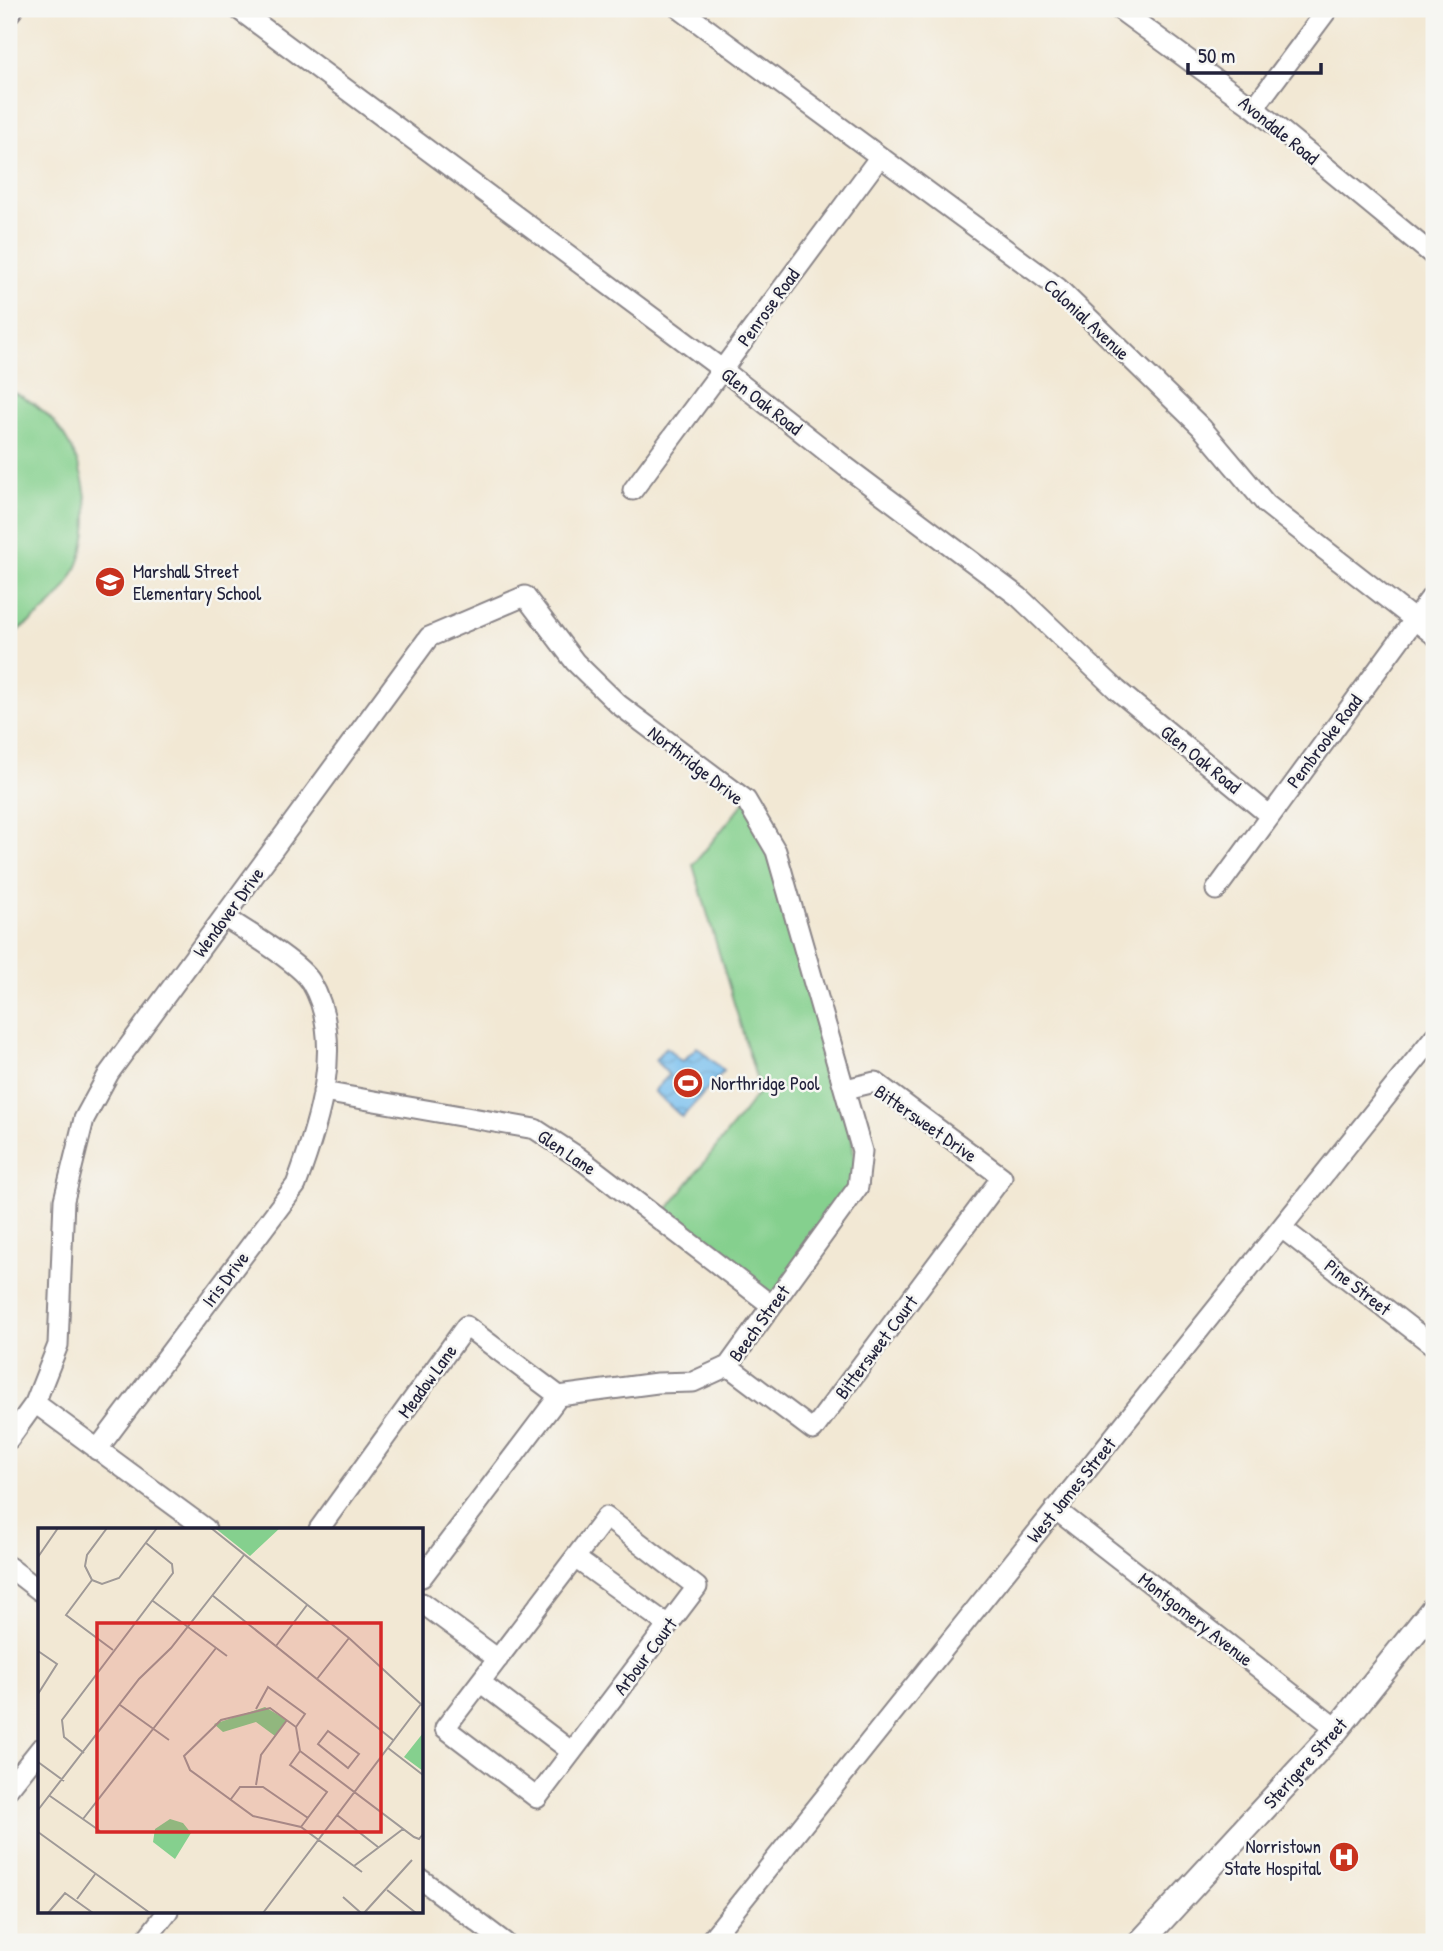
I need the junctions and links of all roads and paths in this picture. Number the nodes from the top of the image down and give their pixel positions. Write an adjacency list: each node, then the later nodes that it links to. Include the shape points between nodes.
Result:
1 (13, 9): 6 (street)
2 (238, 9): 10 (street, Glen Oak Road)
3 (680, 9): 8 (street, Colonial Avenue)
4 (1119, 9): 7 (street, Avondale Road)
5 (1328, 9): 7 (street)
6 (9, 14)
7 (1254, 108): 9 (street, Avondale Road)
8 (879, 158): 10 (street, Penrose Road); 13 (street, Colonial Avenue, via 1058,288 1200,427 1266,504)
9 (1434, 256)
10 (723, 370): 11 (street, Penrose Road); 16 (street, Glen Oak Road, via 1019,597 1117,690)
11 (633, 491)
12 (1434, 593): 13 (street, Pembrooke Road)
13 (1414, 619): 14 (street, Colonial Avenue); 16 (street, Pembrooke Road)
14 (1434, 635)
15 (618, 704): 18 (street, Northridge Drive, via 746,800 776,851); 19 (street, Wendover Drive, via 575,662 525,596 429,637 307,799)
16 (1269, 815): 17 (street, Pembrooke Road)
17 (1216, 890)
18 (794, 912): 21 (street, Beech Street)
19 (226, 918): 22 (street, Iris Drive, via 311,981 329,1053); 29 (street, Wendover Drive, via 109,1073 84,1119 64,1200 58,1345)
20 (1434, 1037): 24 (street, West James Street)
21 (846, 1089): 23 (street, Bittersweet Drive, via 875,1082); 25 (street, Beech Street, via 862,1151 858,1187)
22 (323, 1092): 25 (street, Glen Lane, via 535,1129); 31 (street, Iris Drive, via 313,1139 296,1185)
23 (1002, 1177): 27 (street, Bittersweet Court, via 813,1430)
24 (1283, 1229): 26 (street, Pine Street); 32 (street, West James Street)
25 (771, 1305): 27 (street, Beech Street)
26 (1434, 1346)
27 (728, 1366): 28 (street, Beech Street, via 694,1382)
28 (559, 1396): 34 (street, Meadow Lane, via 466,1326); 37 (street)
29 (35, 1403): 30 (street, Wendover Drive); 31 (street)
30 (9, 1439)
31 (97, 1450): 33 (street)
32 (1055, 1509): 44 (street, Montgomery Avenue); 52 (street, West James Street)
33 (205, 1528)
34 (320, 1528)
35 (575, 1558): 41 (street); 41 (street, Arbour Court, via 606,1517 697,1587); 42 (street, Arbour Court)
36 (9, 1567): 38 (street)
37 (424, 1574)
38 (38, 1589)
39 (424, 1604): 42 (street)
40 (1434, 1608): 44 (street, Sterigere Street)
41 (668, 1625): 46 (street, Arbour Court)
42 (498, 1659): 43 (street, Arbour Court)
43 (480, 1682): 46 (street); 46 (street, Arbour Court, via 445,1728 526,1791 537,1798)
44 (1337, 1729): 53 (street, Sterigere Street)
45 (38, 1752): 47 (street)
46 (572, 1752)
47 (9, 1788)
48 (424, 1882): 51 (street)
49 (167, 1912): 50 (street)
50 (145, 1942)
51 (504, 1942)
52 (709, 1942)
53 (1141, 1942)

